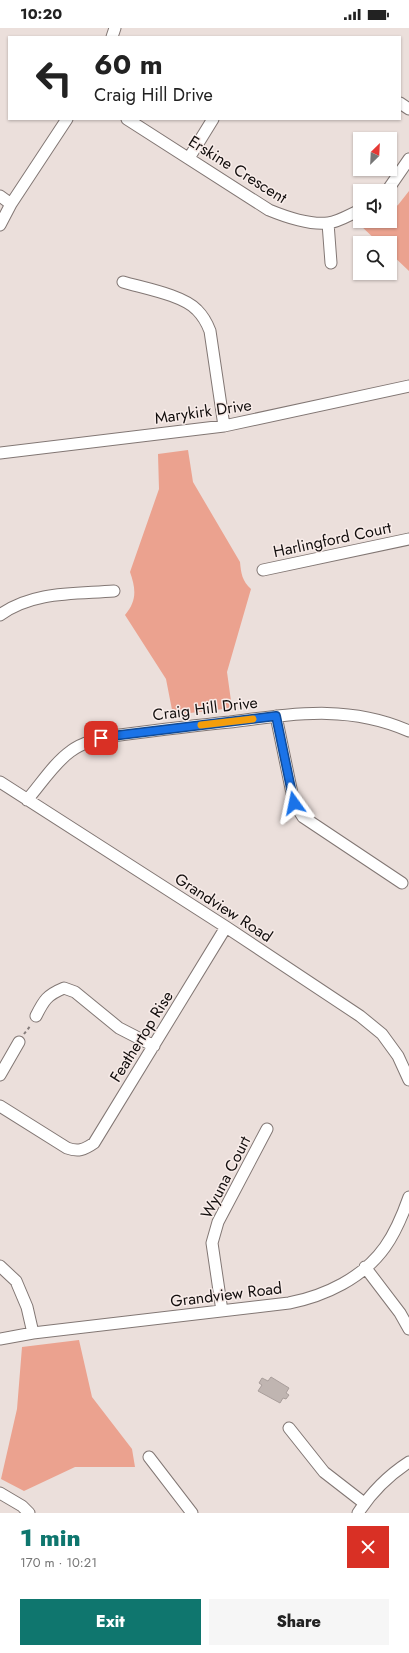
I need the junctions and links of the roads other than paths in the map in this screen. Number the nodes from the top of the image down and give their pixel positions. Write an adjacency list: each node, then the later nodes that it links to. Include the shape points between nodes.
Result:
1 (66, 120): 8 (street)
2 (129, 120): 4 (street, Erskine Crescent)
3 (212, 120): 4 (street)
4 (190, 158): 10 (street, Erskine Crescent, via 270,210 300,220)
5 (409, 159): 6 (street)
6 (392, 184)
7 (0, 196): 8 (street)
8 (11, 204): 11 (street)
9 (353, 213): 10 (street, Erskine Crescent)
10 (328, 223): 12 (street)
11 (0, 225)
12 (331, 263)
13 (123, 282): 15 (street, via 181,299 196,308 204,318 210,331)
14 (409, 386): 15 (street, Marykirk Drive)
15 (224, 426): 16 (street, Marykirk Drive)
16 (0, 453)
17 (409, 539): 18 (street, Harlingford Court)
18 (263, 570)
19 (114, 591): 20 (street, via 31,599)
20 (0, 615)
21 (276, 716): 22 (street, Craig Hill Drive, via 323,713 358,715); 24 (street, Craig Hill Drive, via 112,736 91,741 72,750); 25 (street, via 294,803 303,817)
22 (409, 730)
23 (0, 782): 24 (street, Grandview Road)
24 (27, 800): 26 (street, Grandview Road)
25 (402, 883)
26 (226, 928): 29 (street, Feathertop Rise); 31 (street, Grandview Road, via 360,1016 382,1034 398,1056)
27 (36, 1016): 29 (street, via 45,998 64,988 75,992 118,1028)
28 (20, 1042): 30 (street)
29 (154, 1046): 32 (street, Feathertop Rise, via 94,1143 82,1150 74,1151 67,1148)
30 (0, 1075)
31 (409, 1080)
32 (0, 1106)
33 (267, 1129): 37 (street, Wyuna Court, via 218,1222 212,1243)
34 (409, 1197): 36 (street, Grandview Road, via 385,1247)
35 (0, 1266): 39 (street, via 16,1281 27,1307)
36 (362, 1270): 37 (street, Grandview Road, via 338,1286 304,1300); 38 (street, via 376,1279)
37 (222, 1311): 39 (street, Grandview Road)
38 (409, 1329)
39 (33, 1333): 40 (street, Grandview Road)
40 (0, 1339)
41 (289, 1428): 45 (street, via 324,1472)
42 (150, 1457): 47 (street)
43 (409, 1462): 45 (street, via 393,1472)
44 (0, 1493): 46 (street)
45 (364, 1504): 48 (street)
46 (29, 1513)
47 (192, 1513)
48 (358, 1513)

